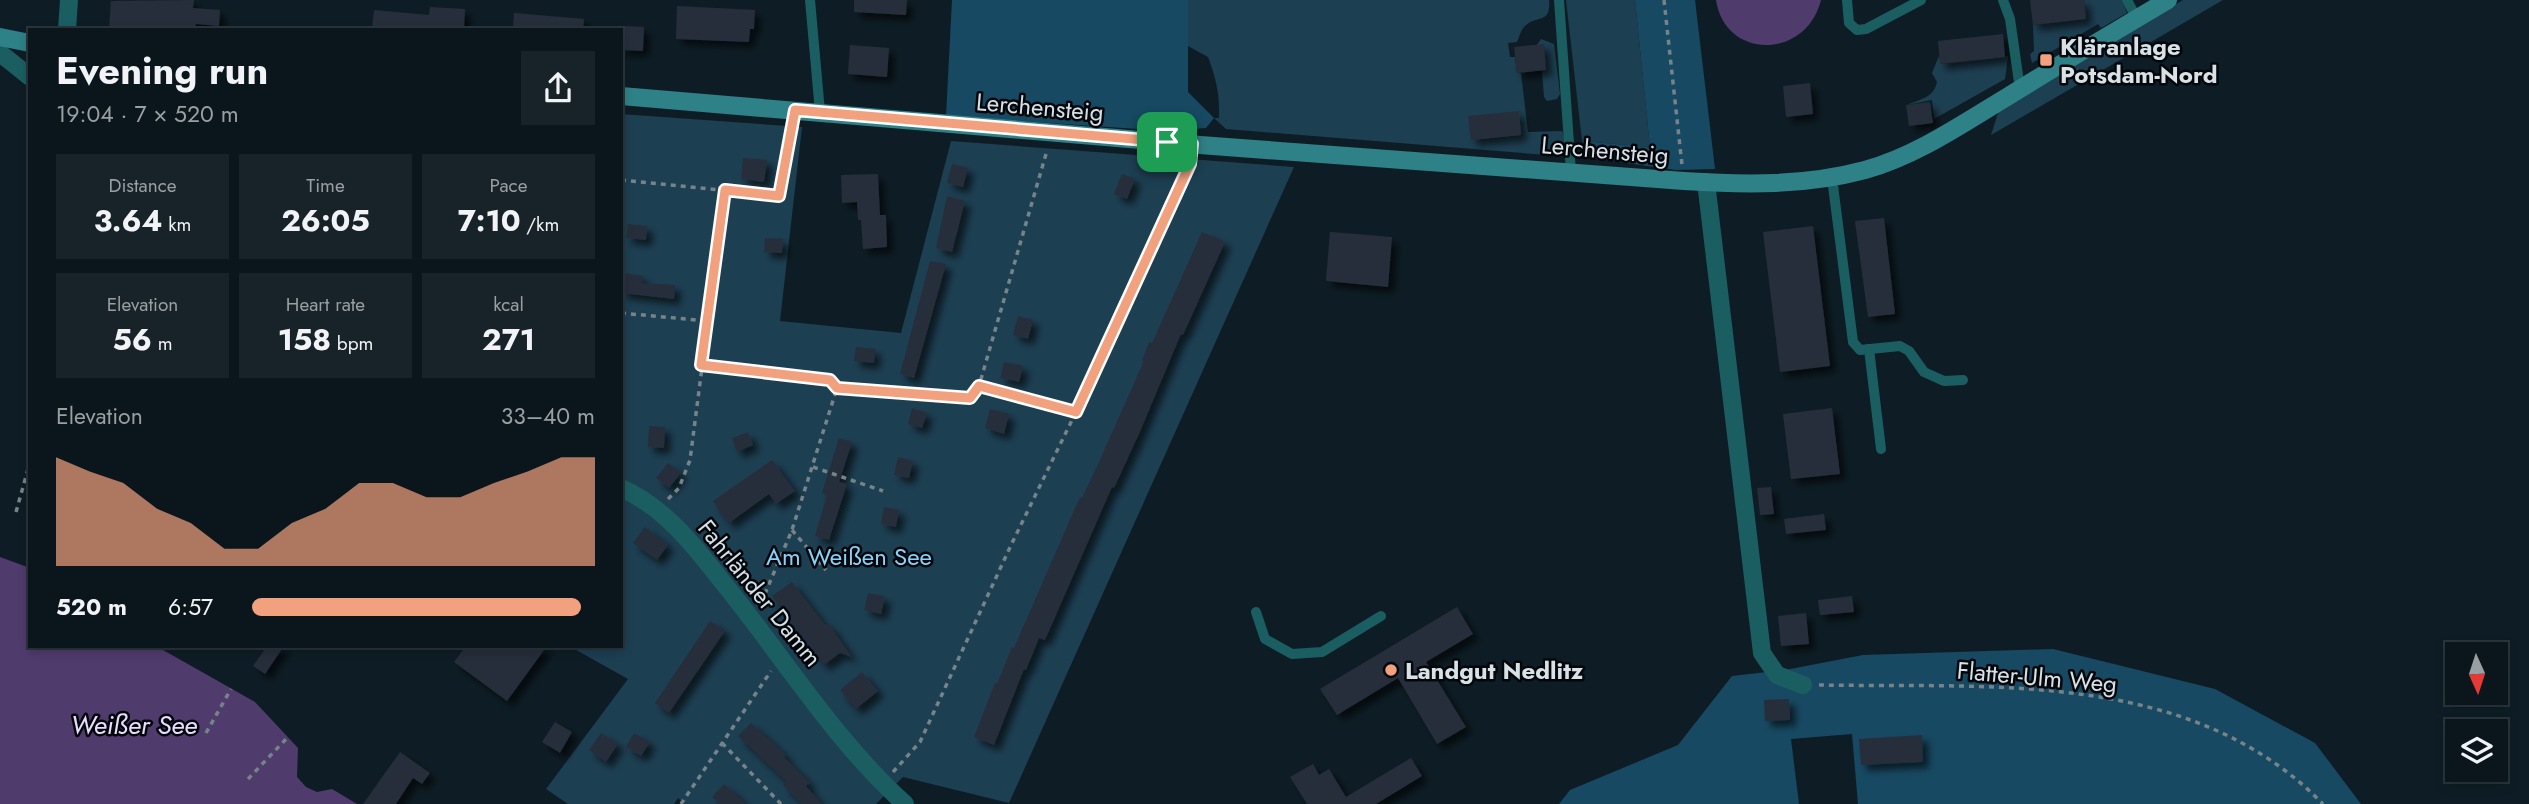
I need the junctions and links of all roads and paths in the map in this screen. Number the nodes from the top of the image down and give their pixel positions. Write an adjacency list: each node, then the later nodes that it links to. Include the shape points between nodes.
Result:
1 (69, 0): 11 (street)
2 (810, 0): 19 (lane)
3 (1559, 0): 22 (lane)
4 (1664, 0): 25 (path)
5 (1847, 0): 6 (lane, via 1849,23 1857,30)
6 (1921, 0)
7 (2003, 0): 16 (lane)
8 (2127, 0): 10 (lane)
9 (2168, 0): 10 (street, Lerchensteig)
10 (2137, 19): 16 (street, Lerchensteig)
11 (67, 28)
12 (0, 37): 13 (street)
13 (28, 43)
14 (0, 53): 15 (street)
15 (28, 75)
16 (2020, 89): 23 (street, Lerchensteig, via 1903,156)
17 (623, 96): 18 (street, Lerchensteig)
18 (795, 110): 19 (street, Lerchensteig); 27 (path, via 779,196)
19 (820, 112): 20 (street, Lerchensteig)
20 (1192, 144): 22 (street, Lerchensteig); 35 (path, via 1190,164)
21 (1046, 154): 33 (path)
22 (1570, 172): 25 (street, Lerchensteig)
23 (1832, 178): 26 (street, Lerchensteig); 30 (lane, via 1853,342 1860,350)
24 (623, 180): 27 (path)
25 (1684, 181): 26 (street, Lerchensteig)
26 (1706, 183): 49 (street, via 1762,653 1777,674)
27 (725, 190): 29 (path)
28 (623, 313): 29 (path)
29 (707, 321): 31 (path)
30 (1870, 349): 32 (lane, via 1900,345 1924,372 1944,381); 36 (lane)
31 (701, 365): 34 (path, via 830,380); 41 (path, via 690,460 678,488)
32 (1963, 380)
33 (979, 386): 34 (path, via 970,398); 35 (path)
34 (837, 388): 37 (path)
35 (1076, 412): 55 (path, via 920,742)
36 (1881, 449)
37 (813, 467): 40 (path); 43 (path)
38 (28, 469): 42 (path)
39 (623, 489): 41 (street, Fahrländer Damm)
40 (883, 491)
41 (657, 510): 47 (street, Fahrländer Damm, via 684,534)
42 (16, 512)
43 (792, 530): 44 (path); 47 (path)
44 (826, 570)
45 (1256, 612): 46 (lane, via 1265,639 1292,654 1322,652)
46 (1381, 616)
47 (755, 622): 48 (street, Fahrländer Damm)
48 (780, 658): 53 (path); 55 (street, Fahrländer Damm)
49 (1803, 685): 56 (path, Flatter-Ulm Weg, via 2016,688 2144,704 2218,730 2272,760)
50 (231, 688): 51 (path)
51 (206, 733)
52 (288, 737): 54 (path)
53 (722, 743): 57 (path); 58 (path)
54 (248, 779)
55 (884, 785): 59 (street, Fahrländer Damm)
56 (2322, 803)
57 (681, 804)
58 (781, 804)
59 (905, 804)

